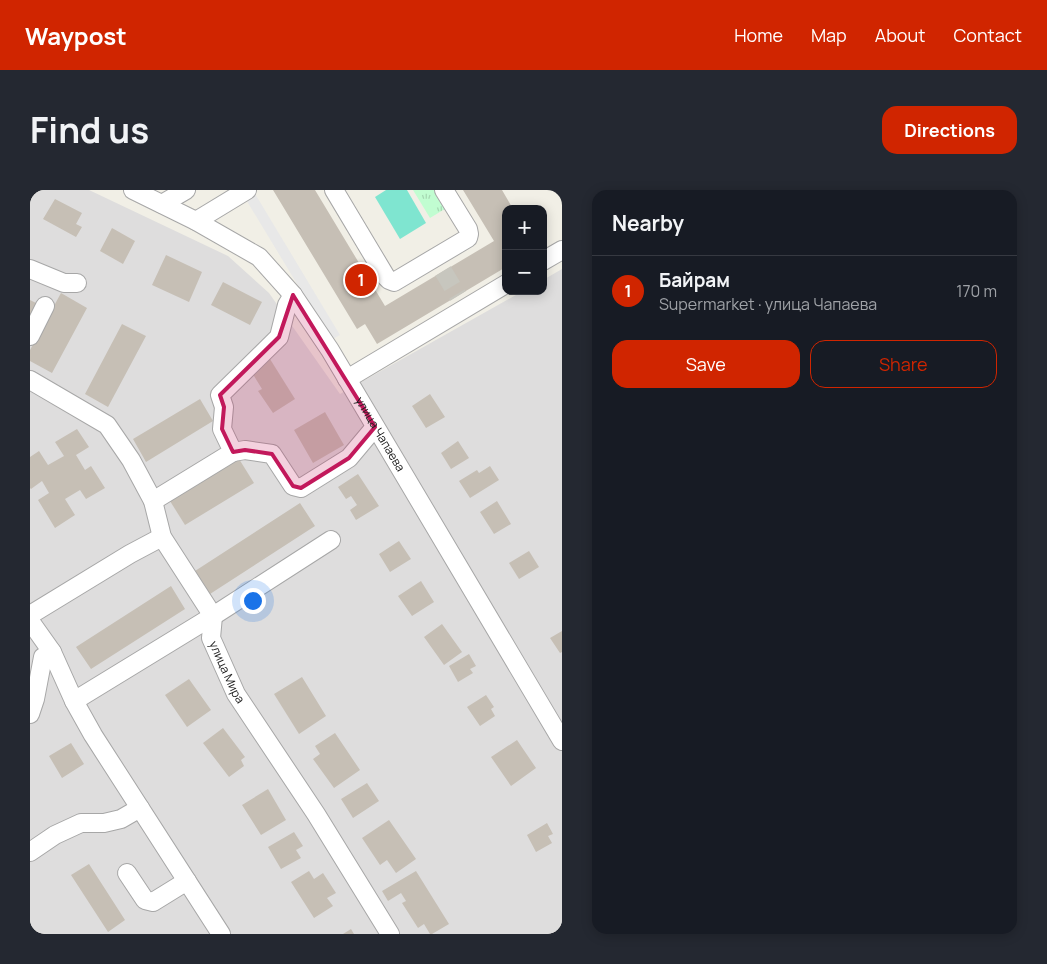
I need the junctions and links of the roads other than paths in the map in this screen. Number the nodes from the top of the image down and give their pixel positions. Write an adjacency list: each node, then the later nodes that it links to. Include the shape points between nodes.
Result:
1 (186, 190): 6 (street)
2 (247, 190): 7 (street)
3 (334, 190): 4 (street, via 394,282 439,265 468,238 469,234)
4 (444, 190)
5 (138, 191): 6 (street, улица Чапаева)
6 (162, 204): 7 (street, улица Чапаева)
7 (196, 221): 13 (street, улица Чапаева, via 259,257)
8 (562, 250): 9 (street)
9 (547, 259)
10 (30, 269): 11 (street, via 64,283)
11 (77, 283)
12 (502, 286): 16 (street, via 461,302)
13 (293, 295): 16 (street, улица Чапаева); 19 (street, via 279,337 220,395 224,407 222,429)
14 (45, 306): 15 (street)
15 (30, 336)
16 (347, 379): 18 (street, улица Чапаева)
17 (30, 380): 20 (street, via 107,426 131,460)
18 (375, 427): 19 (street, via 349,458 301,488 293,486 272,454 245,450); 29 (street, улица Чапаева)
19 (233, 452): 20 (street)
20 (153, 501): 21 (street)
21 (162, 536): 23 (street); 24 (street)
22 (331, 540): 24 (street)
23 (30, 615)
24 (213, 616): 27 (street); 35 (street, улица Мира, via 211,638 236,694 316,814)
25 (30, 621): 26 (street)
26 (52, 652): 27 (street); 28 (street, via 44,657)
27 (74, 701): 30 (street)
28 (30, 714)
29 (562, 741)
30 (140, 808): 31 (street, via 121,819 81,823); 33 (street)
31 (30, 852)
32 (127, 874): 33 (street, via 145,900 153,902)
33 (187, 882): 34 (street)
34 (221, 934)
35 (390, 934)

